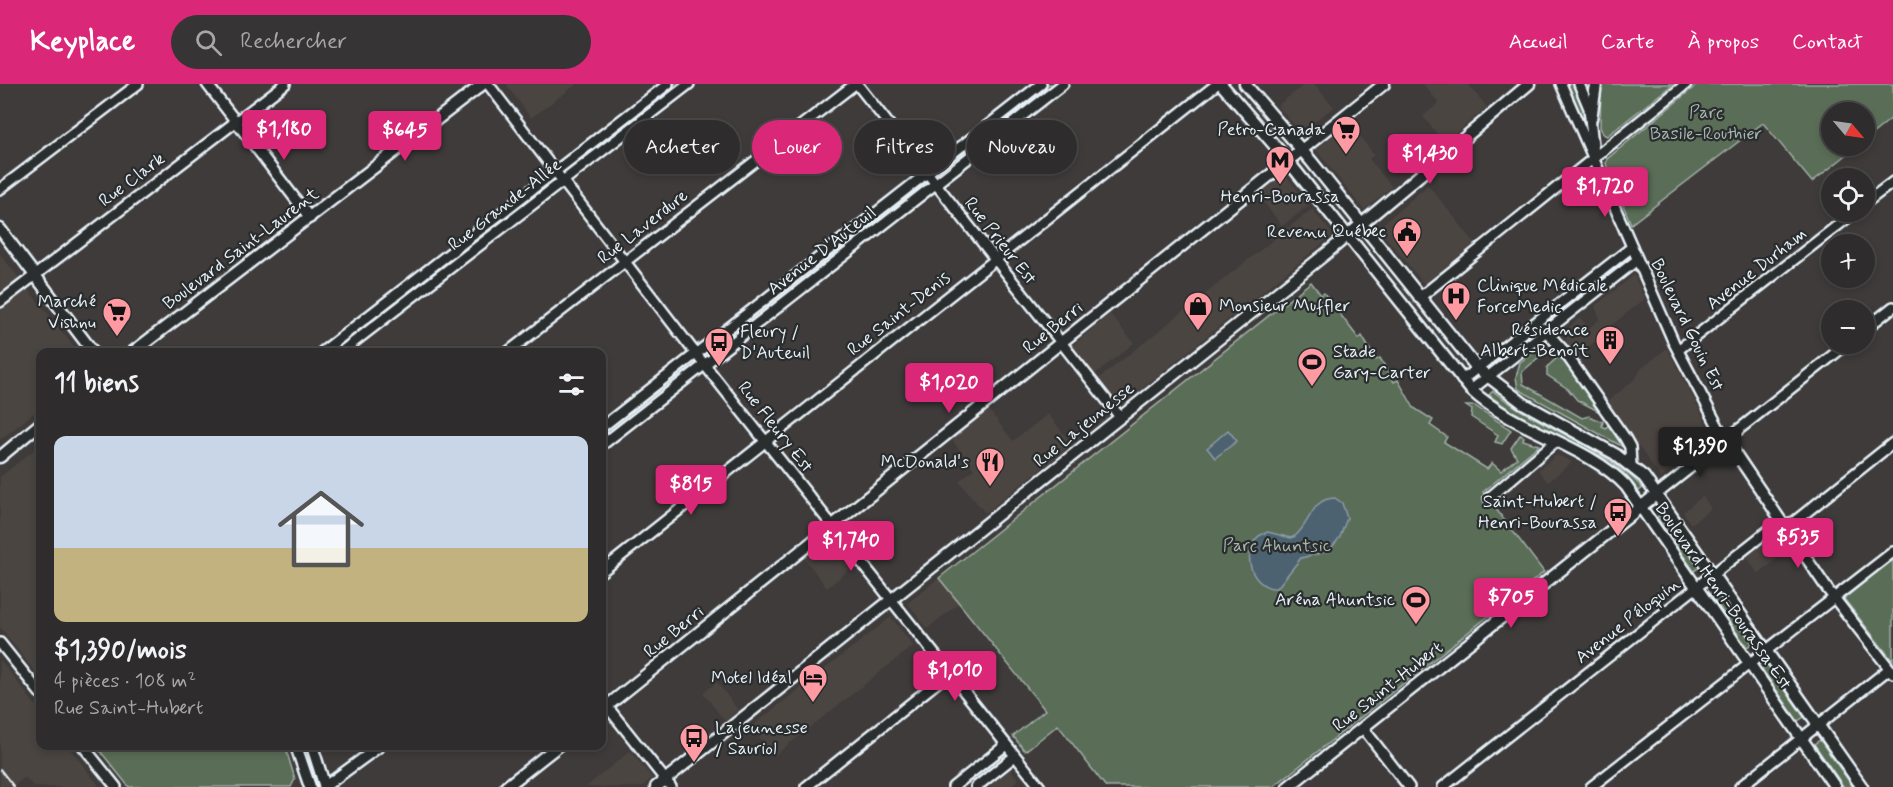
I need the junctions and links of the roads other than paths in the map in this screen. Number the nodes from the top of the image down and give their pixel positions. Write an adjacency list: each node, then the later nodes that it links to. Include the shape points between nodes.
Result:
1 (138, 84): 19 (street)
2 (207, 84): 22 (street)
3 (285, 84): 22 (street, Rue Clark)
4 (483, 84): 35 (main road, Boulevard Saint-Laurent)
5 (488, 84): 27 (street, Rue Fleury Est)
6 (668, 84): 27 (street, Rue Grande-Allée)
7 (689, 84): 30 (street, Rue Grande-Allée)
8 (856, 84): 21 (street, Rue Prieur Est); 43 (street, Rue Laverdure)
9 (1041, 84): 24 (street, Avenue D'Auteuil)
10 (1063, 84): 32 (street, Avenue D'Auteuil)
11 (1219, 84): 26 (main road, Boulevard Henri-Bourassa Est); 41 (street, Rue Saint-Denis)
12 (1245, 84): 23 (main road, Boulevard Henri-Bourassa Est)
13 (1384, 84): 23 (main road, Rue Berri)
14 (1529, 84): 37 (main road, Rue Lajeunesse)
15 (1561, 84): 25 (street, Boulevard Gouin Est)
16 (1579, 84): 20 (street, Boulevard Gouin Est)
17 (1596, 84): 20 (main road)
18 (1686, 84): 25 (street)
19 (124, 88): 33 (street)
20 (1591, 119): 25 (street, Boulevard Gouin Est)
21 (884, 120)
22 (236, 121): 35 (street); 44 (street, Rue Clark)
23 (1302, 150): 26 (main road, Rue Berri); 37 (main road, Boulevard Henri-Bourassa Est)
24 (955, 151)
25 (1594, 158): 40 (street, Boulevard Gouin Est); 45 (street)
26 (1288, 161): 39 (main road, Boulevard Henri-Bourassa Est); 51 (main road, Rue Berri)
27 (556, 171): 30 (street, Rue Fleury Est); 54 (street, Rue Grande-Allée)
28 (925, 174): 58 (street, Avenue D'Auteuil)
29 (927, 174): 32 (street, Rue Prieur Est)
30 (563, 181): 43 (street, Rue Fleury Est); 55 (street, Rue Grande-Allée)
31 (1893, 182): 34 (street)
32 (934, 184): 41 (street, Rue Prieur Est); 60 (street, Avenue D'Auteuil)
33 (0, 189)
34 (1875, 196)
35 (309, 218): 53 (main road, Boulevard Saint-Laurent)
36 (1842, 222): 57 (street, Avenue Durham)
37 (1361, 224): 39 (main road, Rue Lajeunesse); 45 (main road, Boulevard Henri-Bourassa Est)
38 (0, 229): 44 (main road)
39 (1347, 236): 63 (main road, Boulevard Henri-Bourassa Est); 65 (main road, Rue Lajeunesse)
40 (1632, 247): 42 (street, Boulevard Gouin Est); 48 (street)
41 (994, 260): 51 (street, Rue Prieur Est); 69 (street, Rue Saint-Denis)
42 (1637, 260): 50 (street); 57 (street, Boulevard Gouin Est)
43 (626, 261): 56 (street, Rue Laverdure); 58 (street, Rue Fleury Est)
44 (36, 276): 46 (street, Rue Clark); 52 (main road)
45 (1419, 298): 61 (main road, Boulevard Henri-Bourassa Est)
46 (0, 302)
47 (1893, 307): 49 (street)
48 (1538, 321): 50 (street); 61 (street)
49 (1875, 321)
50 (1546, 332): 62 (street); 74 (street, via 1625,438 1630,447)
51 (1061, 344): 65 (street, Rue Prieur Est); 79 (main road, Rue Berri)
52 (90, 348)
53 (138, 348)
54 (327, 348)
55 (346, 348)
56 (513, 348)
57 (1678, 350): 68 (street, Boulevard Gouin Est)
58 (696, 354): 60 (street, Rue Fleury Est); 66 (street, Avenue D'Auteuil)
59 (1834, 354): 68 (street, Rue Saint-Hubert)
60 (704, 364): 69 (street, Rue Fleury Est); 70 (street, Avenue D'Auteuil)
61 (1477, 368): 62 (main road, Boulevard Henri-Bourassa Est); 63 (street)
62 (1489, 378): 64 (street); 74 (main road, Boulevard Henri-Bourassa Est, via 1528,407)
63 (1462, 380): 64 (main road, Boulevard Henri-Bourassa Est)
64 (1471, 390): 71 (main road, Boulevard Henri-Bourassa Est, via 1508,417)
65 (1120, 417): 85 (main road, Rue Lajeunesse)
66 (606, 424)
67 (36, 427): 73 (main road)
68 (1726, 440): 75 (street, Rue Saint-Hubert); 78 (street, Boulevard Gouin Est)
69 (764, 441): 79 (street, Rue Fleury Est); 81 (street, Rue Saint-Denis)
70 (606, 442)
71 (1555, 442): 76 (street); 77 (main road, Boulevard Henri-Bourassa Est, via 1613,473)
72 (1893, 443): 78 (street, Avenue Péloquin, via 1794,522)
73 (0, 456)
74 (1631, 466): 75 (main road, Boulevard Henri-Bourassa Est)
75 (1657, 494): 77 (main road, Rue Saint-Hubert); 82 (main road, Boulevard Henri-Bourassa Est)
76 (1489, 498)
77 (1641, 507): 83 (main road, Boulevard Henri-Bourassa Est); 95 (main road, Rue Saint-Hubert)
78 (1785, 525): 82 (street, Avenue Péloquin, via 1774,526); 84 (street, Boulevard Gouin Est)
79 (832, 526): 85 (street, Rue Fleury Est); 92 (main road, Rue Berri)
80 (1893, 552): 84 (street)
81 (606, 568)
82 (1714, 574): 83 (street, Avenue Péloquin); 87 (main road, Boulevard Henri-Bourassa Est)
83 (1696, 588): 88 (main road, Boulevard Henri-Bourassa Est); 115 (street, Avenue Péloquin)
84 (1834, 597): 87 (street); 89 (street, Boulevard Gouin Est)
85 (891, 600): 90 (street, Rue Fleury Est); 104 (main road, Rue Lajeunesse)
86 (0, 643): 91 (street)
87 (1766, 649): 88 (street); 94 (main road, Boulevard Henri-Bourassa Est)
88 (1749, 662): 96 (main road, Boulevard Henri-Bourassa Est); 116 (street)
89 (1891, 671): 94 (street)
90 (949, 673): 97 (street, Rue Fleury Est); 109 (street)
91 (36, 688)
92 (606, 704)
93 (606, 710): 104 (street)
94 (1818, 724): 96 (street); 119 (main road, Boulevard Henri-Bourassa Est)
95 (1363, 728): 113 (main road, Rue Saint-Hubert); 114 (street)
96 (1801, 738): 117 (street); 118 (main road, Boulevard Henri-Bourassa Est)
97 (1006, 745): 103 (street, Rue Fleury Est); 110 (street)
98 (85, 750): 105 (street)
99 (297, 750): 106 (main road)
100 (313, 750): 107 (main road)
101 (375, 750): 107 (street)
102 (553, 750): 108 (main road)
103 (1015, 756): 111 (street); 112 (street, Rue Fleury Est)
104 (664, 785)
105 (116, 787)
106 (310, 787)
107 (325, 787)
108 (506, 787)
109 (806, 787)
110 (953, 787)
111 (975, 787)
112 (1040, 787)
113 (1288, 787)
114 (1409, 787)
115 (1443, 787)
116 (1591, 787)
117 (1740, 787)
118 (1835, 787)
119 (1862, 787)

